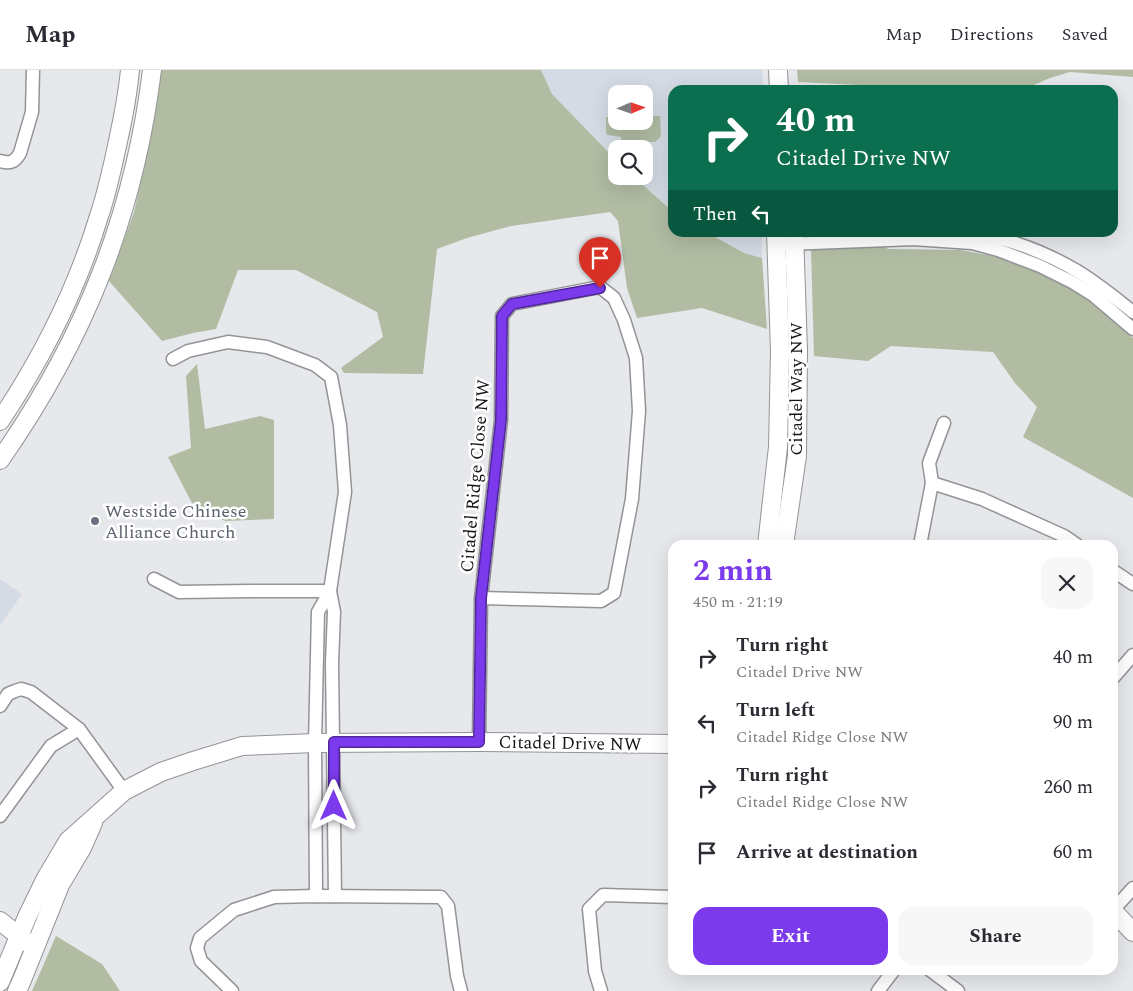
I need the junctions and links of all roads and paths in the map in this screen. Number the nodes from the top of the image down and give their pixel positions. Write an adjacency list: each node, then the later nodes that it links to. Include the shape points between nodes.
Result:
1 (33, 70): 4 (street, via 32,112 20,153 13,162)
2 (130, 70): 13 (street, via 118,141 90,244 65,307 38,360)
3 (152, 70): 15 (street, via 137,157 106,264 64,357)
4 (0, 161)
5 (992, 237): 8 (street, via 1049,256 1084,276)
6 (776, 238): 7 (street); 10 (street, Citadel Way NW)
7 (794, 238): 9 (street, via 913,239 972,244 998,250 1072,282 1093,295); 11 (street, Citadel Way NW)
8 (1133, 312)
9 (1133, 329)
10 (780, 352): 11 (street); 17 (street, Citadel Way NW, via 778,447)
11 (798, 352): 18 (street, Citadel Way NW, via 797,456)
12 (173, 360): 24 (street, via 188,351 228,342 267,347 314,365 331,377 340,425 345,492)
13 (0, 421)
14 (944, 424): 16 (street, via 929,463)
15 (0, 460)
16 (932, 483): 19 (street); 20 (street, via 982,499)
17 (768, 540)
18 (785, 540)
19 (921, 540)
20 (1070, 540)
21 (1118, 574): 23 (street)
22 (154, 579): 24 (street, via 179,592)
23 (1133, 584)
24 (330, 592): 30 (street, via 334,612); 32 (street, via 318,612)
25 (481, 598): 25 (street, Citadel Ridge Close NW, via 600,601 614,593 632,499 639,411 636,358 624,320 614,298 600,288 512,304 502,316 501,420); 31 (street, Citadel Ridge Close NW)
26 (1133, 654): 27 (street)
27 (1118, 672)
28 (0, 706): 29 (street, via 8,694 21,689 31,692)
29 (79, 729): 34 (street); 35 (street, via 51,746)
30 (334, 742): 31 (street, Citadel Drive NW); 32 (street, Citadel Drive NW); 39 (street)
31 (479, 742): 33 (street, Citadel Drive NW)
32 (314, 743): 34 (street, Citadel Drive NW, via 242,746 161,772); 38 (street)
33 (668, 744)
34 (124, 791): 36 (street, Citadel Drive NW)
35 (0, 816)
36 (96, 816): 45 (street, Citadel Drive NW, via 68,841); 46 (street, Citadel Drive NW, via 60,885)
37 (1133, 888): 41 (street)
38 (316, 896): 39 (street); 53 (street, via 274,897 234,910 200,938 197,948 201,961)
39 (335, 896): 54 (street, via 441,897 448,906)
40 (668, 897): 55 (street, via 603,895 589,910 595,971)
41 (1118, 904)
42 (1118, 916): 44 (street)
43 (0, 922): 45 (street)
44 (1133, 932)
45 (18, 937): 46 (street); 47 (street, Citadel Drive NW)
46 (35, 948): 48 (street, Citadel Drive NW)
47 (5, 954): 48 (street); 51 (street, Citadel Drive NW)
48 (26, 970): 52 (street, Citadel Drive NW)
49 (890, 975): 56 (street)
50 (937, 975): 57 (street)
51 (0, 982)
52 (16, 991)
53 (232, 991)
54 (461, 991)
55 (601, 991)
56 (878, 991)
57 (958, 991)

